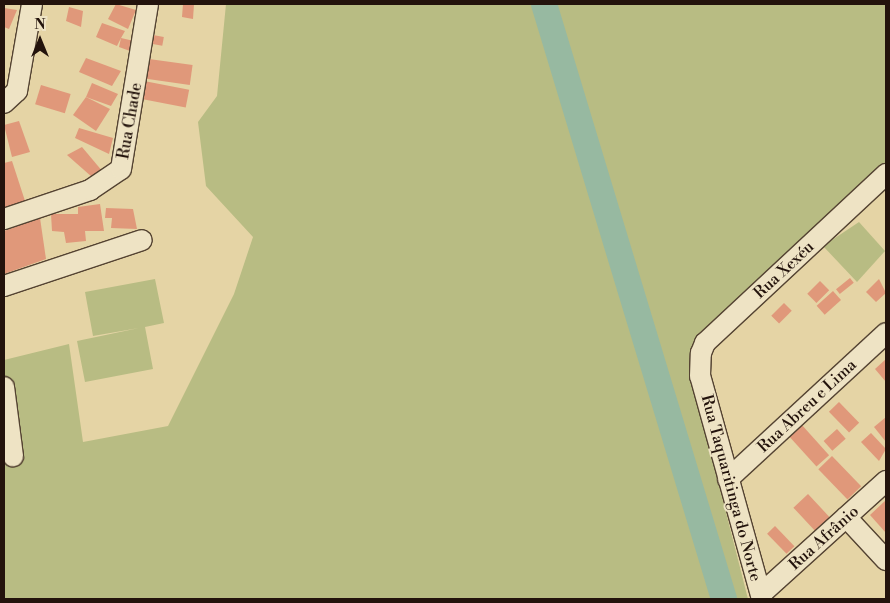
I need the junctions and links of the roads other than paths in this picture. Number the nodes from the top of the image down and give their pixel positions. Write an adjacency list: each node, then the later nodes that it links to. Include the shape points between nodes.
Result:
1 (32, 4): 3 (street, via 17,91)
2 (148, 4): 5 (street, Rua Chade, via 121,169 90,190)
3 (4, 103)
4 (886, 174): 9 (street, Rua Xexéu, via 705,343)
5 (4, 219)
6 (142, 240): 7 (street)
7 (4, 286)
8 (886, 333): 12 (street, Rua Abreu e Lima)
9 (700, 376): 12 (street, Rua Taquaritinga do Norte)
10 (4, 387): 11 (street)
11 (13, 456)
12 (728, 479): 16 (street, Rua Taquaritinga do Norte)
13 (886, 481): 14 (street, Rua Afrânio)
14 (846, 517): 15 (street); 16 (street, Rua Afrânio)
15 (886, 560)
16 (762, 597)

